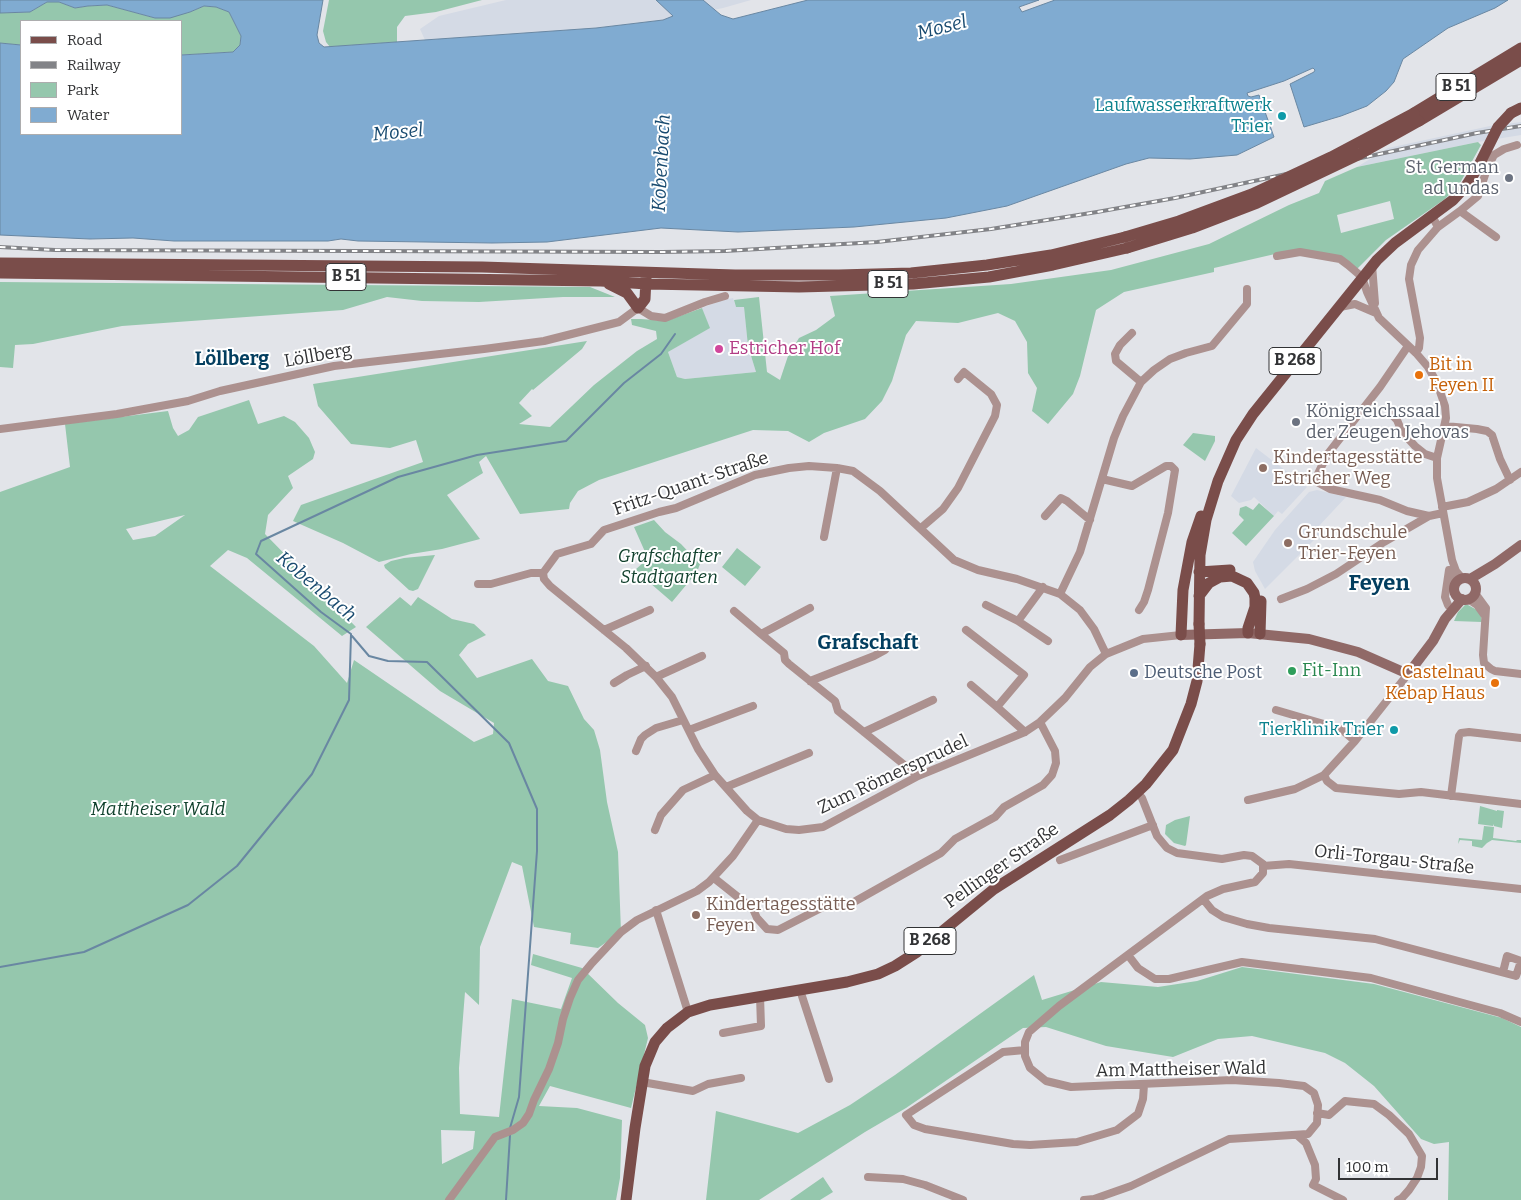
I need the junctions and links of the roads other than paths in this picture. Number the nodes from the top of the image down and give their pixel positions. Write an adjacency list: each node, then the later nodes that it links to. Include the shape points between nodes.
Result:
1 (1521, 48): 4 (main road, B 51)
2 (1521, 60): 4 (main road, B 51)
3 (1516, 111): 7 (main road, B 268, bridge, via 1498,127 1466,186)
4 (1416, 117): 10 (main road, B 51, bridge, via 1252,194)
5 (1517, 145): 6 (street, via 1494,155 1478,196)
6 (1460, 211): 8 (street); 9 (street)
7 (1432, 216): 8 (street); 13 (main road, B 268, via 1395,242)
8 (1438, 227): 26 (street, via 1418,250 1411,265 1409,279 1420,338)
9 (1496, 237)
10 (1126, 242): 14 (main road, B 51, via 987,265 911,273 767,275); 18 (main road, B 51, via 1053,265 988,277 913,284)
11 (1277, 256): 16 (street, via 1300,252 1340,260)
12 (0, 264): 14 (main road, B 51, via 482,267)
13 (1372, 264): 16 (main road, B 268); 23 (street)
14 (646, 272): 18 (main road)
15 (0, 273): 17 (main road, B 51)
16 (1362, 277): 22 (main road, B 268); 23 (street)
17 (601, 281): 18 (main road, B 51); 21 (main road, via 623,290)
18 (643, 284): 21 (main road)
19 (1247, 289): 28 (street, via 1248,304 1212,346 1170,359)
20 (725, 296): 21 (street, via 665,318 651,316)
21 (638, 306): 31 (street, Löllberg, via 619,322 544,341 334,366 188,401 117,414)
22 (1336, 309): 23 (street, via 1355,304); 36 (main road, B 268, via 1254,414 1234,445)
23 (1376, 312): 25 (street)
24 (1132, 332): 28 (street, via 1115,354 1116,361)
25 (1408, 346): 26 (street); 39 (street, via 1327,455 1316,478 1317,482 1330,489 1380,500)
26 (1416, 353): 30 (street, via 1428,367 1442,394)
27 (958, 379): 44 (street, via 964,372 990,394 997,405 995,416 958,488 943,509)
28 (1141, 382): 35 (street, via 1120,423)
29 (1392, 415): 32 (street, via 1415,446 1424,454)
30 (1445, 426): 32 (street); 37 (street, via 1477,429 1492,435)
31 (0, 428)
32 (1437, 458): 38 (street)
33 (837, 468): 44 (street, Fritz-Quant-Straße, via 854,471); 45 (street); 50 (street, Fritz-Quant-Straße, via 810,466 755,475 676,508 604,530 591,544 557,554)
34 (1521, 472): 37 (street)
35 (1102, 479): 42 (street); 61 (street, via 1132,486 1166,466 1175,470 1168,513 1148,590)
36 (1218, 480): 49 (main road, B 268, via 1204,529); 69 (main road, via 1208,495 1192,542 1183,590)
37 (1510, 480): 38 (street, via 1468,502)
38 (1443, 510): 41 (street); 47 (street)
39 (1407, 511): 41 (street); 43 (street)
40 (1045, 516): 42 (street, via 1061,498)
41 (1429, 516): 43 (street)
42 (1090, 520): 54 (street, via 1080,552)
43 (1411, 526): 56 (street, via 1336,574)
44 (921, 528): 52 (street, Fritz-Quant-Straße, via 954,560 978,570)
45 (824, 537)
46 (1521, 545): 53 (street)
47 (1450, 552): 48 (street); 53 (street)
48 (1449, 570): 53 (street); 58 (street)
49 (1199, 572): 55 (main road, B 268); 68 (main road, via 1236,570 1255,583 1261,601)
50 (543, 573): 51 (street); 65 (street, Zum Römersprudel, via 550,586)
51 (478, 584)
52 (1043, 587): 54 (street, Fritz-Quant-Straße); 64 (street)
53 (1465, 589): 58 (street); 63 (street); 76 (street, via 1486,618 1484,663 1495,671)
54 (1060, 594): 72 (street, Fritz-Quant-Straße, via 1080,610)
55 (1199, 596): 68 (main road, via 1209,583 1220,577 1232,576 1247,583 1255,598 1248,628); 98 (main road, B 268, bridge, via 1197,681 1186,720 1168,757)
56 (1281, 599)
57 (986, 605): 64 (street)
58 (1448, 606): 63 (street)
59 (810, 608): 67 (street)
60 (650, 610): 65 (street)
61 (1138, 610)
62 (734, 611): 67 (street)
63 (1445, 620): 75 (street)
64 (1018, 622): 70 (street)
65 (604, 630): 74 (street, Zum Römersprudel)
66 (966, 630): 83 (street, via 1024,675)
67 (761, 634): 78 (street)
68 (1254, 634): 69 (street, Zum Römersprudel); 75 (street, Zum Römersprudel, via 1309,639 1338,646)
69 (1181, 635): 72 (street, Zum Römersprudel, via 1144,639)
70 (1048, 641)
71 (885, 650): 78 (street)
72 (1106, 654): 86 (street, Zum Römersprudel)
73 (702, 656): 77 (street)
74 (646, 666): 77 (street, Zum Römersprudel); 79 (street)
75 (1408, 674): 91 (street)
76 (1521, 674)
77 (656, 677): 85 (street, Zum Römersprudel, via 672,697)
78 (810, 681): 88 (street, via 835,701 838,711)
79 (614, 683)
80 (971, 686): 83 (street)
81 (934, 700): 88 (street)
82 (753, 706): 87 (street)
83 (997, 707): 89 (street)
84 (1276, 710): 91 (street, via 1341,729)
85 (683, 720): 87 (street, Zum Römersprudel); 92 (street, via 645,735)
86 (1040, 722): 89 (street, Zum Römersprudel); 107 (street, via 1056,751 1052,775 1043,785 955,839 941,854 845,907 829,904 778,930 766,929 753,909)
87 (689, 730): 94 (street, Zum Römersprudel)
88 (864, 732): 96 (street)
89 (1025, 732): 96 (street, Zum Römersprudel)
90 (1521, 738): 99 (street, via 1461,733)
91 (1355, 742): 95 (street)
92 (636, 751)
93 (809, 754): 97 (street)
94 (716, 775): 97 (street, Zum Römersprudel); 104 (street, via 683,790 661,815)
95 (1324, 775): 99 (street, via 1336,788); 100 (street, via 1295,789)
96 (918, 776): 102 (street, Zum Römersprudel, via 823,827 786,829)
97 (726, 787): 102 (street, Zum Römersprudel)
98 (1138, 793): 103 (street); 114 (main road, Pellinger Straße / B 268, via 1110,815 994,889 895,966 847,982)
99 (1452, 796): 101 (street)
100 (1248, 800)
101 (1521, 804)
102 (758, 820): 107 (street)
103 (1152, 825): 105 (street, Pellinger Straße); 106 (street, via 1162,843 1177,853 1222,859 1249,855)
104 (656, 830)
105 (1060, 860)
106 (1263, 866): 108 (street, Orli-Torgau-Straße, via 1289,864); 109 (street, via 1262,876 1255,882 1223,889)
107 (714, 878): 110 (street, via 697,891)
108 (1521, 889)
109 (1203, 899): 111 (street); 113 (street, via 1212,910 1248,924 1375,939)
110 (656, 910): 116 (street); 127 (street, via 621,932 578,980 562,1019 550,1069 529,1114 513,1130 495,1137)
111 (1128, 955): 117 (street, via 1138,968 1155,979 1169,979 1242,962 1371,978 1500,1013); 119 (street, via 1029,1032)
112 (1521, 961): 113 (street, via 1516,976); 113 (street, via 1507,956)
113 (1503, 972)
114 (800, 990): 115 (main road, Pellinger Straße / B 268); 121 (street)
115 (760, 996): 116 (main road, Pellinger Straße / B 268); 118 (street, via 761,1026)
116 (688, 1012): 122 (main road, Pellinger Straße / B 268, via 655,1042 646,1061)
117 (1521, 1022)
118 (723, 1033)
119 (1025, 1050): 123 (street, Am Mattheiser Wald, via 1030,1068 1057,1085); 123 (street, via 1003,1052 906,1114 914,1125 925,1130 1013,1144 1077,1142 1117,1130 1138,1114)
120 (741, 1078): 122 (street, via 708,1084 693,1091)
121 (829, 1079)
122 (642, 1082): 128 (main road, Pellinger Straße / B 268)
123 (1144, 1085): 124 (street, Am Mattheiser Wald, via 1232,1080 1304,1086 1314,1094)
124 (1317, 1114): 125 (street, via 1317,1123 1308,1134); 132 (street, via 1329,1115 1345,1101 1374,1104 1409,1134 1422,1156 1421,1167 1409,1190)
125 (1297, 1135): 130 (street, via 1229,1139 1131,1186); 131 (street, via 1306,1143 1315,1165 1313,1185)
126 (868, 1176): 129 (street, via 903,1179)
127 (450, 1200)
128 (626, 1200)
129 (963, 1200)
130 (1084, 1200)
131 (1343, 1200)
132 (1398, 1200)

